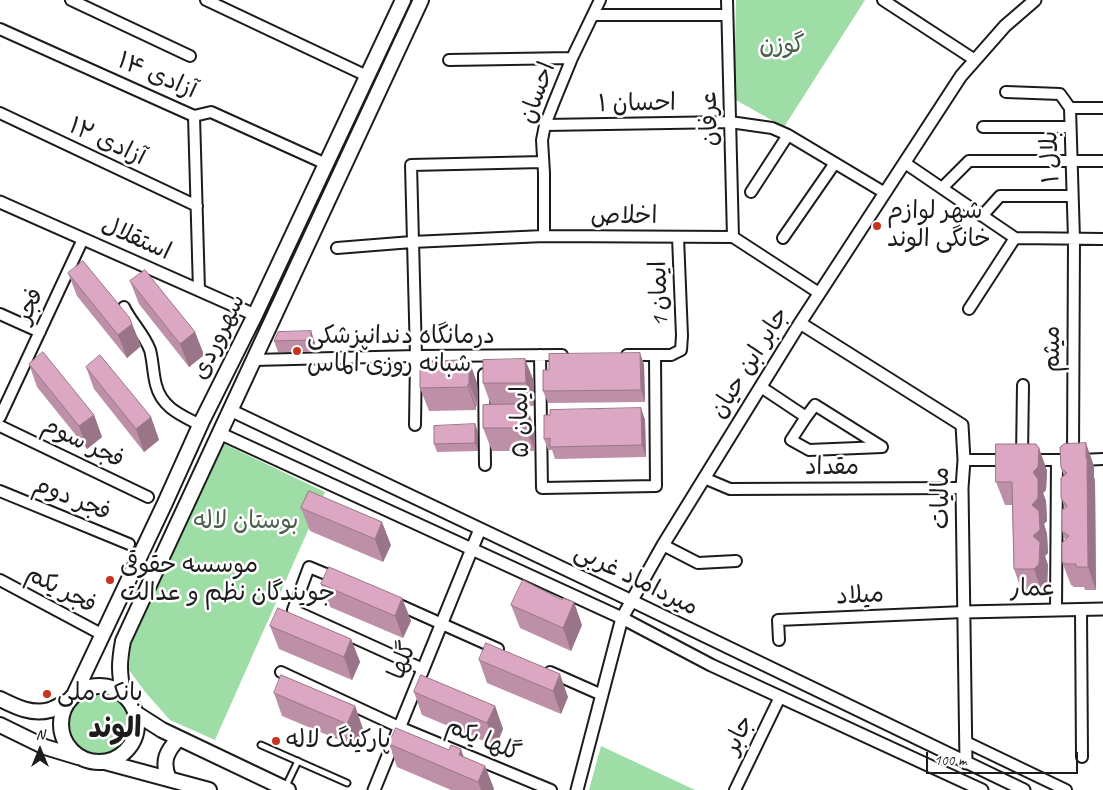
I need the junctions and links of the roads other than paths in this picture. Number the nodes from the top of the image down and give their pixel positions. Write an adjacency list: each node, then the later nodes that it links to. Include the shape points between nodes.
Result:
1 (71, 0): 12 (street)
2 (206, 0): 16 (street)
3 (403, 0): 16 (main road, سهروردی)
4 (421, 0): 64 (main road, سهروردی)
5 (600, 0): 9 (street, احسان)
6 (727, 0): 10 (street, عرفان)
7 (882, 0): 15 (street)
8 (1035, 0): 15 (street, جابر ابن حیان, via 1005,26)
9 (594, 15): 10 (street); 13 (street, احسان)
10 (728, 15): 22 (street, عرفان)
11 (0, 28): 21 (street, آزادی ۱۴)
12 (190, 56)
13 (572, 58): 14 (street); 23 (street, احسان)
14 (449, 60)
15 (975, 60): 29 (street, جابر ابن حیان)
16 (367, 76): 32 (main road, سهروردی)
17 (1006, 92): 18 (street, via 1060,94)
18 (1070, 108): 19 (street, بلال ۱); 25 (street, بلال ۱)
19 (1103, 108)
20 (0, 114): 38 (street, آزادی ۱۲)
21 (194, 116): 32 (street, آزادی ۱۴, via 211,112); 38 (street)
22 (730, 122): 23 (street, احسان ۱); 26 (street, احسان ۱, via 772,128); 42 (street, عرفان)
23 (545, 125): 28 (street, احسان)
24 (983, 126): 25 (street)
25 (1070, 127): 30 (street, بلال ۱)
26 (788, 134): 31 (street, احسان ۱); 34 (street)
27 (1103, 161): 30 (street)
28 (543, 162): 40 (street, احسان); 48 (street, via 411,165)
29 (905, 162): 33 (street); 35 (street, جابر ابن حیان)
30 (1071, 162): 33 (street, via 969,161); 36 (street, بلال ۱)
31 (835, 163): 35 (street, احسان ۱); 43 (street)
32 (326, 164): 55 (main road, سهروردی)
33 (942, 188): 39 (street)
34 (751, 192)
35 (885, 193): 51 (street, جابر ابن حیان)
36 (1072, 196): 39 (street, via 1000,196); 46 (street, بلال ۱)
37 (0, 202): 45 (street, استقلال)
38 (196, 206): 50 (street)
39 (982, 216): 44 (street)
40 (544, 236): 41 (street, اخلاص); 48 (street, اخلاص)
41 (678, 237): 42 (street, اخلاص); 62 (street, ایمان 1, via 681,350 670,355)
42 (732, 237): 51 (street)
43 (783, 238)
44 (1015, 238): 46 (street); 53 (street)
45 (84, 239): 50 (street, استقلال); 57 (street, فجر)
46 (1074, 239): 47 (street); 78 (street, میثم)
47 (1103, 239)
48 (412, 242): 49 (street, اخلاص); 63 (street)
49 (337, 248)
50 (199, 290): 55 (street, استقلال)
51 (820, 294): 56 (street, جابر ابن حیان)
52 (124, 307): 72 (street, via 150,350 156,387 162,400 169,408)
53 (969, 309)
54 (0, 314): 57 (street)
55 (255, 315): 72 (main road, سهروردی)
56 (800, 323): 66 (street, جابر ابن حیان); 75 (street, مالیات, via 962,425)
57 (40, 332): 68 (street, فجر)
58 (484, 355): 59 (street); 63 (street); 79 (street)
59 (540, 355): 60 (street); 62 (street, ایمان ۵, via 542,488 656,486)
60 (568, 355)
61 (617, 355): 62 (street)
62 (655, 355)
63 (416, 356): 64 (street); 70 (street)
64 (254, 360): 67 (main road, سهروردی)
65 (1023, 385): 76 (street)
66 (761, 387): 69 (street); 80 (street, جابر ابن حیان)
67 (230, 410): 73 (main road, سهروردی); 84 (street, میرداماد غربی)
68 (0, 417)
69 (806, 417): 69 (street, via 815,405 882,447 809,450 791,440)
70 (416, 425)
71 (0, 426): 83 (street, فجر سوم)
72 (200, 426): 85 (main road, سهروردی)
73 (220, 433): 87 (main road, سهروردی); 89 (street, میرداماد غربی)
74 (1103, 459): 78 (street)
75 (964, 460): 76 (street); 81 (street, مالیات)
76 (1022, 460): 77 (street)
77 (1057, 460): 78 (street); 96 (street)
78 (1073, 460)
79 (485, 465)
80 (704, 478): 81 (street, مقداد, via 730,489); 88 (street, جابر ابن حیان)
81 (962, 488): 98 (street, مالیات)
82 (0, 491): 86 (street, فجر دوم)
83 (148, 496)
84 (480, 529): 89 (street, گلها); 94 (street, میرداماد غربی)
85 (150, 536): 87 (main road); 101 (main road, سهروردی)
86 (129, 544)
87 (168, 544): 107 (main road, سهروردی, via 123,641 119,675)
88 (663, 545): 90 (street, via 698,563); 94 (street, جابر ابن حیان)
89 (471, 548): 99 (street, میرداماد غربی); 100 (street, گلها)
90 (736, 561)
91 (0, 580): 101 (street, فجر یکم)
92 (344, 582): 105 (street, via 309,567 293,610)
93 (388, 601): 100 (street)
94 (632, 601): 99 (street, جابر ابن حیان); 122 (street, میرداماد غربی)
95 (1103, 609): 97 (street, عمار)
96 (1056, 610): 97 (street, عمار); 98 (street, عمار)
97 (1081, 610): 118 (street)
98 (964, 612): 102 (street, میلاد, via 778,620); 116 (street, مالیات)
99 (622, 618): 108 (street, جابر ابن حیان); 109 (street, میرداماد غربی, via 711,665)
100 (441, 623): 103 (street); 105 (street, گلها)
101 (103, 635): 110 (main road, سهروردی)
102 (779, 640)
103 (504, 651)
104 (540, 667): 108 (street)
105 (423, 669): 114 (street, گلها)
106 (281, 672): 114 (street, گلها یکم)
107 (123, 693): 110 (main road, via 102,685 88,687); 112 (main road)
108 (602, 695): 130 (street, جابر ابن حیان)
109 (780, 696): 126 (street, میرداماد غربی); 131 (street, جابر)
110 (72, 697): 111 (main road, via 51,710 36,712); 119 (main road, via 63,711 62,734 66,744)
111 (0, 699)
112 (137, 714): 115 (main road); 121 (main road, via 135,740 118,758)
113 (0, 725): 119 (main road, via 45,747)
114 (399, 727): 128 (street, گلها); 129 (street, گلها یکم)
115 (179, 738): 124 (main road, via 165,761 166,771); 125 (main road)
116 (966, 742): 122 (street, مالیات); 133 (street)
117 (261, 745): 120 (lane)
118 (1082, 757)
119 (84, 759): 121 (main road)
120 (298, 761): 123 (lane); 125 (lane)
121 (104, 762): 124 (main road)
122 (966, 762): 132 (street, میرداماد غربی)
123 (347, 783)
124 (175, 784): 127 (main road)
125 (286, 789)
126 (978, 789)
127 (209, 790)
128 (374, 790)
129 (551, 790)
130 (577, 790)
131 (735, 790)
132 (1024, 790)
133 (1066, 790)

